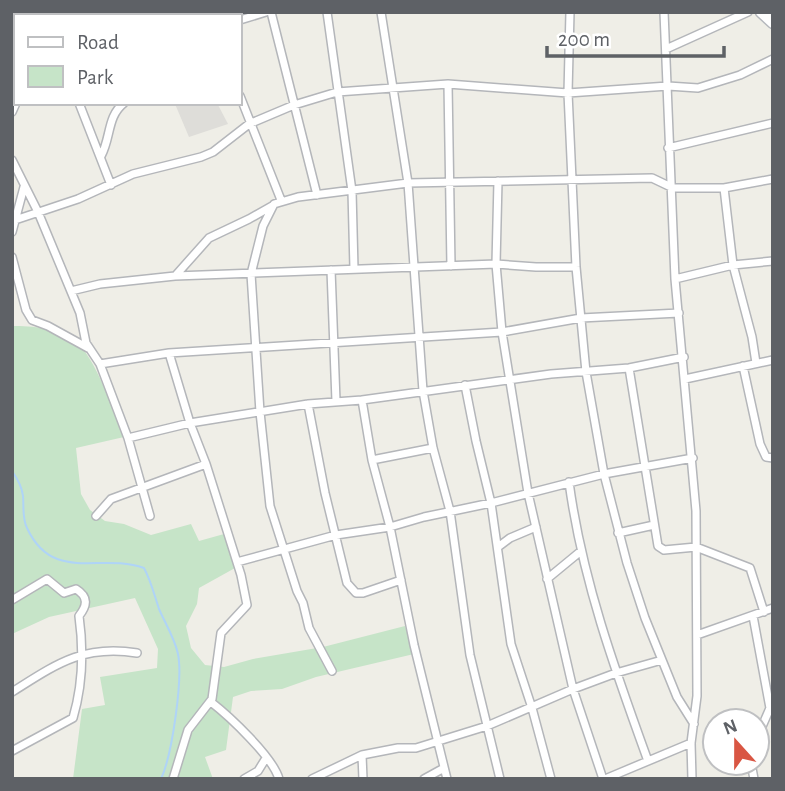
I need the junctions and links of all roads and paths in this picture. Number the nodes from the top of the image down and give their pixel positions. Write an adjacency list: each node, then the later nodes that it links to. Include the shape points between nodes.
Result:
1 (266, 12): 9 (street)
2 (271, 12): 21 (street)
3 (327, 12): 16 (street)
4 (381, 12): 15 (street)
5 (570, 12): 17 (street)
6 (664, 12): 11 (street)
7 (748, 12): 11 (street)
8 (761, 12): 10 (street)
9 (242, 19)
10 (773, 23)
11 (666, 50): 14 (street)
12 (773, 59): 14 (street, via 698,88)
13 (448, 84): 15 (street); 17 (street); 31 (street)
14 (667, 86): 17 (street); 24 (street)
15 (392, 88): 16 (street); 30 (street)
16 (337, 92): 21 (street); 36 (street)
17 (568, 93): 28 (street)
18 (242, 102): 23 (street)
19 (80, 105): 25 (street)
20 (122, 105): 25 (street, via 114,111)
21 (294, 105): 23 (street); 37 (street)
22 (773, 123): 24 (street)
23 (249, 124): 32 (street, via 213,152); 38 (street)
24 (668, 148): 34 (street)
25 (102, 156): 32 (street)
26 (12, 160): 33 (street)
27 (773, 179): 35 (street)
28 (573, 180): 29 (street); 34 (street, via 652,178); 48 (street)
29 (498, 181): 31 (street); 44 (street)
30 (408, 183): 31 (street); 36 (street); 47 (street)
31 (451, 183): 46 (street)
32 (111, 185): 39 (street)
33 (24, 187): 39 (street); 40 (street)
34 (673, 188): 35 (street); 53 (street)
35 (724, 188): 45 (street)
36 (352, 191): 37 (street); 49 (street)
37 (317, 195): 38 (street)
38 (277, 202): 51 (street, via 263,226); 52 (street, via 209,237)
39 (38, 212): 40 (street); 54 (street)
40 (14, 220): 41 (street)
41 (12, 232)
42 (12, 257): 61 (street, via 32,320)
43 (773, 261): 45 (street)
44 (496, 264): 46 (street); 48 (street); 57 (street)
45 (733, 265): 53 (street); 65 (street)
46 (451, 266): 47 (street)
47 (414, 267): 49 (street); 58 (street)
48 (576, 267): 56 (street)
49 (354, 269): 50 (street)
50 (331, 270): 51 (street); 59 (street)
51 (251, 274): 52 (street); 60 (street)
52 (175, 276): 54 (street)
53 (675, 279): 55 (street)
54 (71, 291): 61 (street)
55 (679, 313): 56 (street); 63 (street)
56 (582, 318): 57 (street); 69 (street)
57 (502, 332): 58 (street); 71 (street)
58 (418, 337): 59 (street); 73 (street)
59 (335, 344): 60 (street); 75 (street)
60 (257, 346): 62 (street); 77 (street)
61 (88, 348): 66 (street)
62 (169, 353): 66 (street); 78 (street)
63 (684, 357): 68 (street); 70 (street)
64 (773, 360): 65 (street)
65 (756, 363): 67 (street)
66 (100, 364): 79 (street)
67 (743, 366): 70 (street); 82 (street, via 760,444 766,457)
68 (629, 368): 69 (street); 85 (street)
69 (586, 372): 71 (street); 86 (street)
70 (685, 379): 81 (street)
71 (509, 380): 72 (street); 89 (street)
72 (465, 386): 73 (street); 90 (street)
73 (423, 391): 74 (street); 80 (street)
74 (362, 400): 75 (street); 83 (street)
75 (336, 401): 76 (street)
76 (308, 404): 77 (street); 98 (street)
77 (260, 412): 78 (street); 101 (street, via 270,506)
78 (190, 422): 79 (street); 84 (street)
79 (128, 439): 88 (street)
80 (433, 448): 83 (street); 91 (street)
81 (693, 458): 85 (street); 100 (street)
82 (773, 458)
83 (372, 460): 95 (street)
84 (206, 464): 88 (street); 103 (street)
85 (646, 466): 86 (street); 94 (street)
86 (604, 474): 87 (street); 97 (street)
87 (569, 482): 89 (street); 102 (street)
88 (143, 487): 92 (street, via 111,499); 93 (street)
89 (528, 493): 90 (street); 96 (street)
90 (491, 503): 91 (street); 99 (street)
91 (450, 512): 95 (street); 122 (street, via 466,633)
92 (96, 516)
93 (150, 516)
94 (654, 526): 97 (street); 100 (street, via 661,549)
95 (390, 527): 98 (street); 105 (street)
96 (536, 527): 99 (street); 104 (street)
97 (618, 533): 113 (street)
98 (336, 535): 101 (street); 105 (street, via 351,590 363,593)
99 (498, 547): 120 (street, via 511,644)
100 (696, 547): 108 (street, via 750,568); 110 (street)
101 (283, 550): 103 (street); 114 (street, via 309,628)
102 (581, 551): 104 (street); 115 (street)
103 (237, 562): 118 (street, via 247,605 220,633)
104 (547, 579): 116 (street)
105 (401, 580): 123 (street)
106 (12, 600): 112 (street, via 47,579 64,593 79,590 86,604 79,616)
107 (773, 608): 108 (street)
108 (764, 612): 109 (street)
109 (753, 617): 110 (street); 119 (street)
110 (697, 635): 121 (street)
111 (136, 653): 112 (street)
112 (82, 655): 117 (street, via 54,665); 125 (street, via 80,695 73,718)
113 (662, 660): 115 (street); 121 (street)
114 (332, 671)
115 (616, 673): 116 (street); 128 (street)
116 (573, 689): 120 (street); 139 (street)
117 (12, 692)
118 (211, 702): 127 (street); 130 (street, via 188,730)
119 (771, 707)
120 (532, 708): 122 (street); 138 (street)
121 (694, 724): 124 (street)
122 (487, 726): 123 (street); 137 (street)
123 (438, 742): 126 (street); 129 (street)
124 (691, 743): 128 (street); 140 (street)
125 (12, 751)
126 (362, 755): 133 (street); 134 (street)
127 (266, 758): 131 (street, via 258,771); 132 (street)
128 (648, 761): 139 (street)
129 (444, 768): 135 (street); 136 (street)
130 (173, 779)
131 (244, 779)
132 (279, 779)
133 (312, 779)
134 (363, 779)
135 (424, 779)
136 (447, 779)
137 (500, 779)
138 (551, 779)
139 (604, 779)
140 (692, 779)

